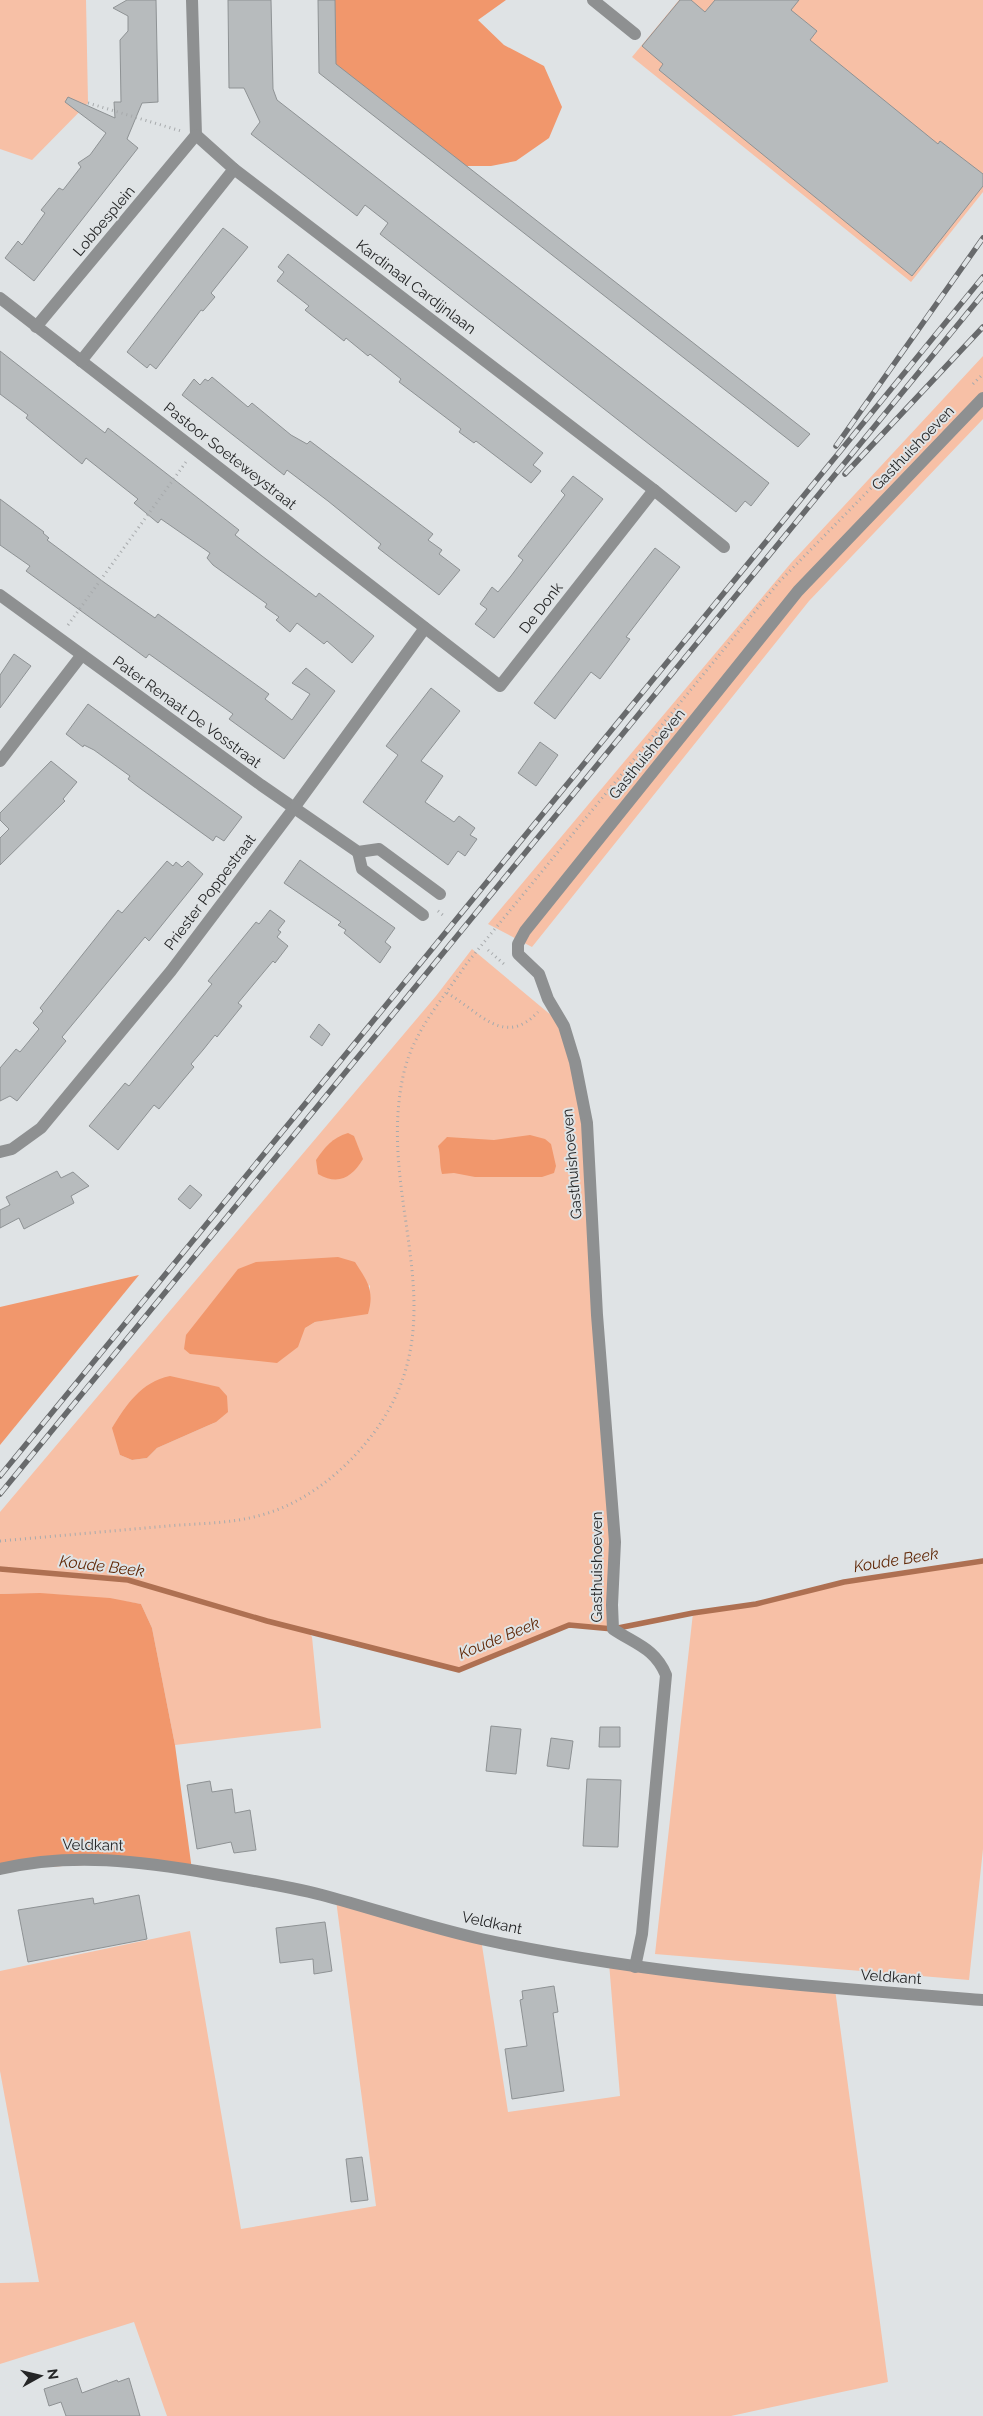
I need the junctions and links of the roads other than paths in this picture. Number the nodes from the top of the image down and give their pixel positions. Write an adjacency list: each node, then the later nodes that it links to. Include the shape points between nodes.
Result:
1 (192, 0): 4 (street)
2 (592, 0): 3 (street)
3 (635, 34)
4 (196, 135): 5 (street, Kardinaal Cardijnlaan); 7 (street, Lobbesplein)
5 (234, 169): 8 (street); 10 (street, Kardinaal Cardijnlaan)
6 (0, 298): 7 (street, Pastoor Soeteweystraat)
7 (36, 327): 8 (street, Pastoor Soeteweystraat)
8 (81, 361): 13 (street, Pastoor Soeteweystraat)
9 (983, 398): 23 (street, Gasthuishoeven, via 798,591 518,944 518,954 538,974 564,1026 587,1123 597,1315 615,1542 613,1629 653,1652 666,1675 642,1934)
10 (654, 490): 11 (street, Kardinaal Cardijnlaan); 14 (street, De Donk, via 500,686)
11 (724, 547)
12 (0, 595): 15 (street, Pater Renaat De Vosstraat)
13 (425, 628): 14 (street, Pastoor Soeteweystraat); 17 (street, Priester Poppestraat)
14 (440, 640)
15 (81, 656): 16 (street); 17 (street, Pater Renaat De Vosstraat)
16 (0, 761)
17 (294, 808): 18 (street, Pater Renaat De Vosstraat); 21 (street, Priester Poppestraat, via 171,971 42,1128 12,1149)
18 (358, 852): 19 (street, via 380,849); 20 (street, via 362,869)
19 (440, 894)
20 (423, 915)
21 (0, 1152)
22 (0, 1869): 23 (street, Veldkant, via 25,1863 78,1859 148,1862 321,1895 481,1939)
23 (636, 1968): 24 (street, Veldkant, via 767,1984)
24 (983, 2000)

